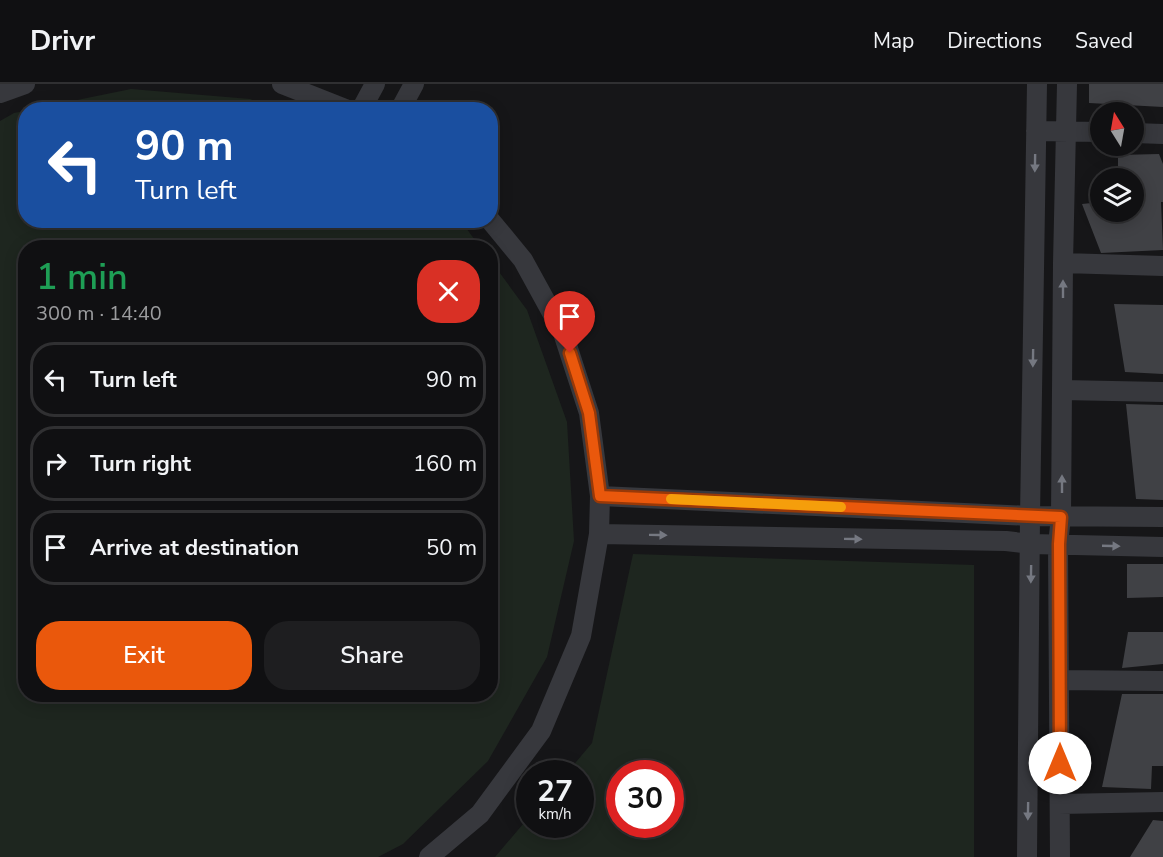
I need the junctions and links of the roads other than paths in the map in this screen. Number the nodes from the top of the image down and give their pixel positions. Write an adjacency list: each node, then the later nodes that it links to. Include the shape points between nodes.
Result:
1 (25, 84): 7 (street)
2 (282, 84): 8 (street)
3 (375, 84): 9 (street)
4 (414, 84): 10 (street)
5 (1037, 84): 11 (street)
6 (1067, 84): 12 (street)
7 (0, 93)
8 (328, 102)
9 (365, 102)
10 (404, 102)
11 (1036, 131): 12 (street); 22 (street, one-way to 22)
12 (1066, 131): 13 (street); 17 (street)
13 (1090, 132)
14 (1144, 133): 15 (street)
15 (1163, 134)
16 (497, 228): 21 (street, via 523,260 563,333 589,413)
17 (1063, 263): 18 (street); 19 (street, one-way to 17)
18 (1163, 266)
19 (1062, 390): 20 (street); 23 (street, one-way to 19)
20 (1163, 392)
21 (600, 496): 22 (street); 25 (street)
22 (1030, 516): 23 (street); 26 (street)
23 (1061, 517): 24 (street); 27 (street)
24 (1163, 517)
25 (599, 534): 26 (street, one-way to 26); 33 (street, via 581,636 541,731 480,814)
26 (1031, 544): 27 (street); 34 (street, one-way to 34)
27 (1059, 544): 28 (street, one-way to 28); 29 (street)
28 (1163, 547)
29 (1059, 680): 30 (street); 32 (street)
30 (1163, 681)
31 (1163, 802): 32 (street)
32 (1060, 804): 35 (street)
33 (429, 857)
34 (1027, 857)
35 (1060, 857)

